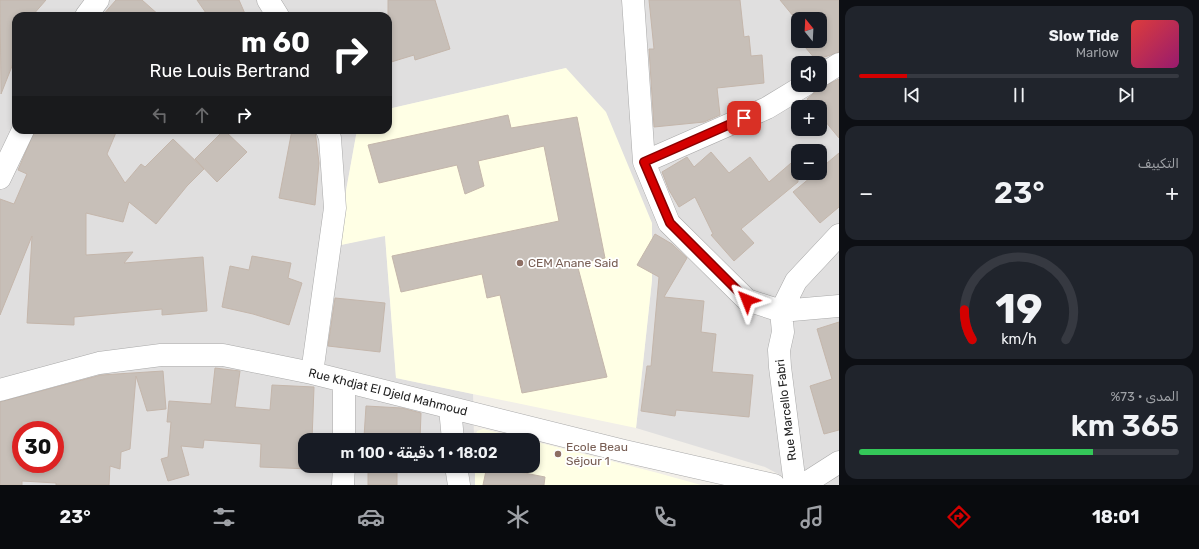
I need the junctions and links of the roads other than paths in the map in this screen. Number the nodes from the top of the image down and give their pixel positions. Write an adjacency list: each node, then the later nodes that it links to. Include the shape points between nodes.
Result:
1 (98, 0): 4 (street)
2 (268, 0): 5 (street)
3 (633, 0): 11 (street)
4 (89, 12)
5 (276, 12)
6 (839, 64): 7 (street)
7 (827, 72)
8 (793, 92): 11 (street, via 767,108)
9 (21, 134): 12 (street)
10 (328, 134): 16 (street, via 335,208)
11 (644, 162): 15 (street, via 670,223 747,300)
12 (0, 178)
13 (839, 235): 15 (street, via 796,282)
14 (839, 306): 15 (street)
15 (781, 311): 28 (street, Rue Marcello Fabri, via 783,332 779,350 780,367)
16 (312, 373): 17 (street, Rue Khdjat El Djeld Mahmoud); 18 (street, Rue Khdjat El Djeld Mahmoud, via 223,355 161,355 99,363)
17 (344, 381): 19 (street, Rue Khdjat El Djeld Mahmoud); 20 (street)
18 (0, 390)
19 (450, 408): 21 (street); 27 (street, Rue Khdjat El Djeld Mahmoud)
20 (344, 433)
21 (452, 433)
22 (839, 462): 29 (street)
23 (344, 473): 25 (street)
24 (457, 473): 26 (street)
25 (343, 485)
26 (459, 485)
27 (774, 485)
28 (795, 485)
29 (804, 485)

